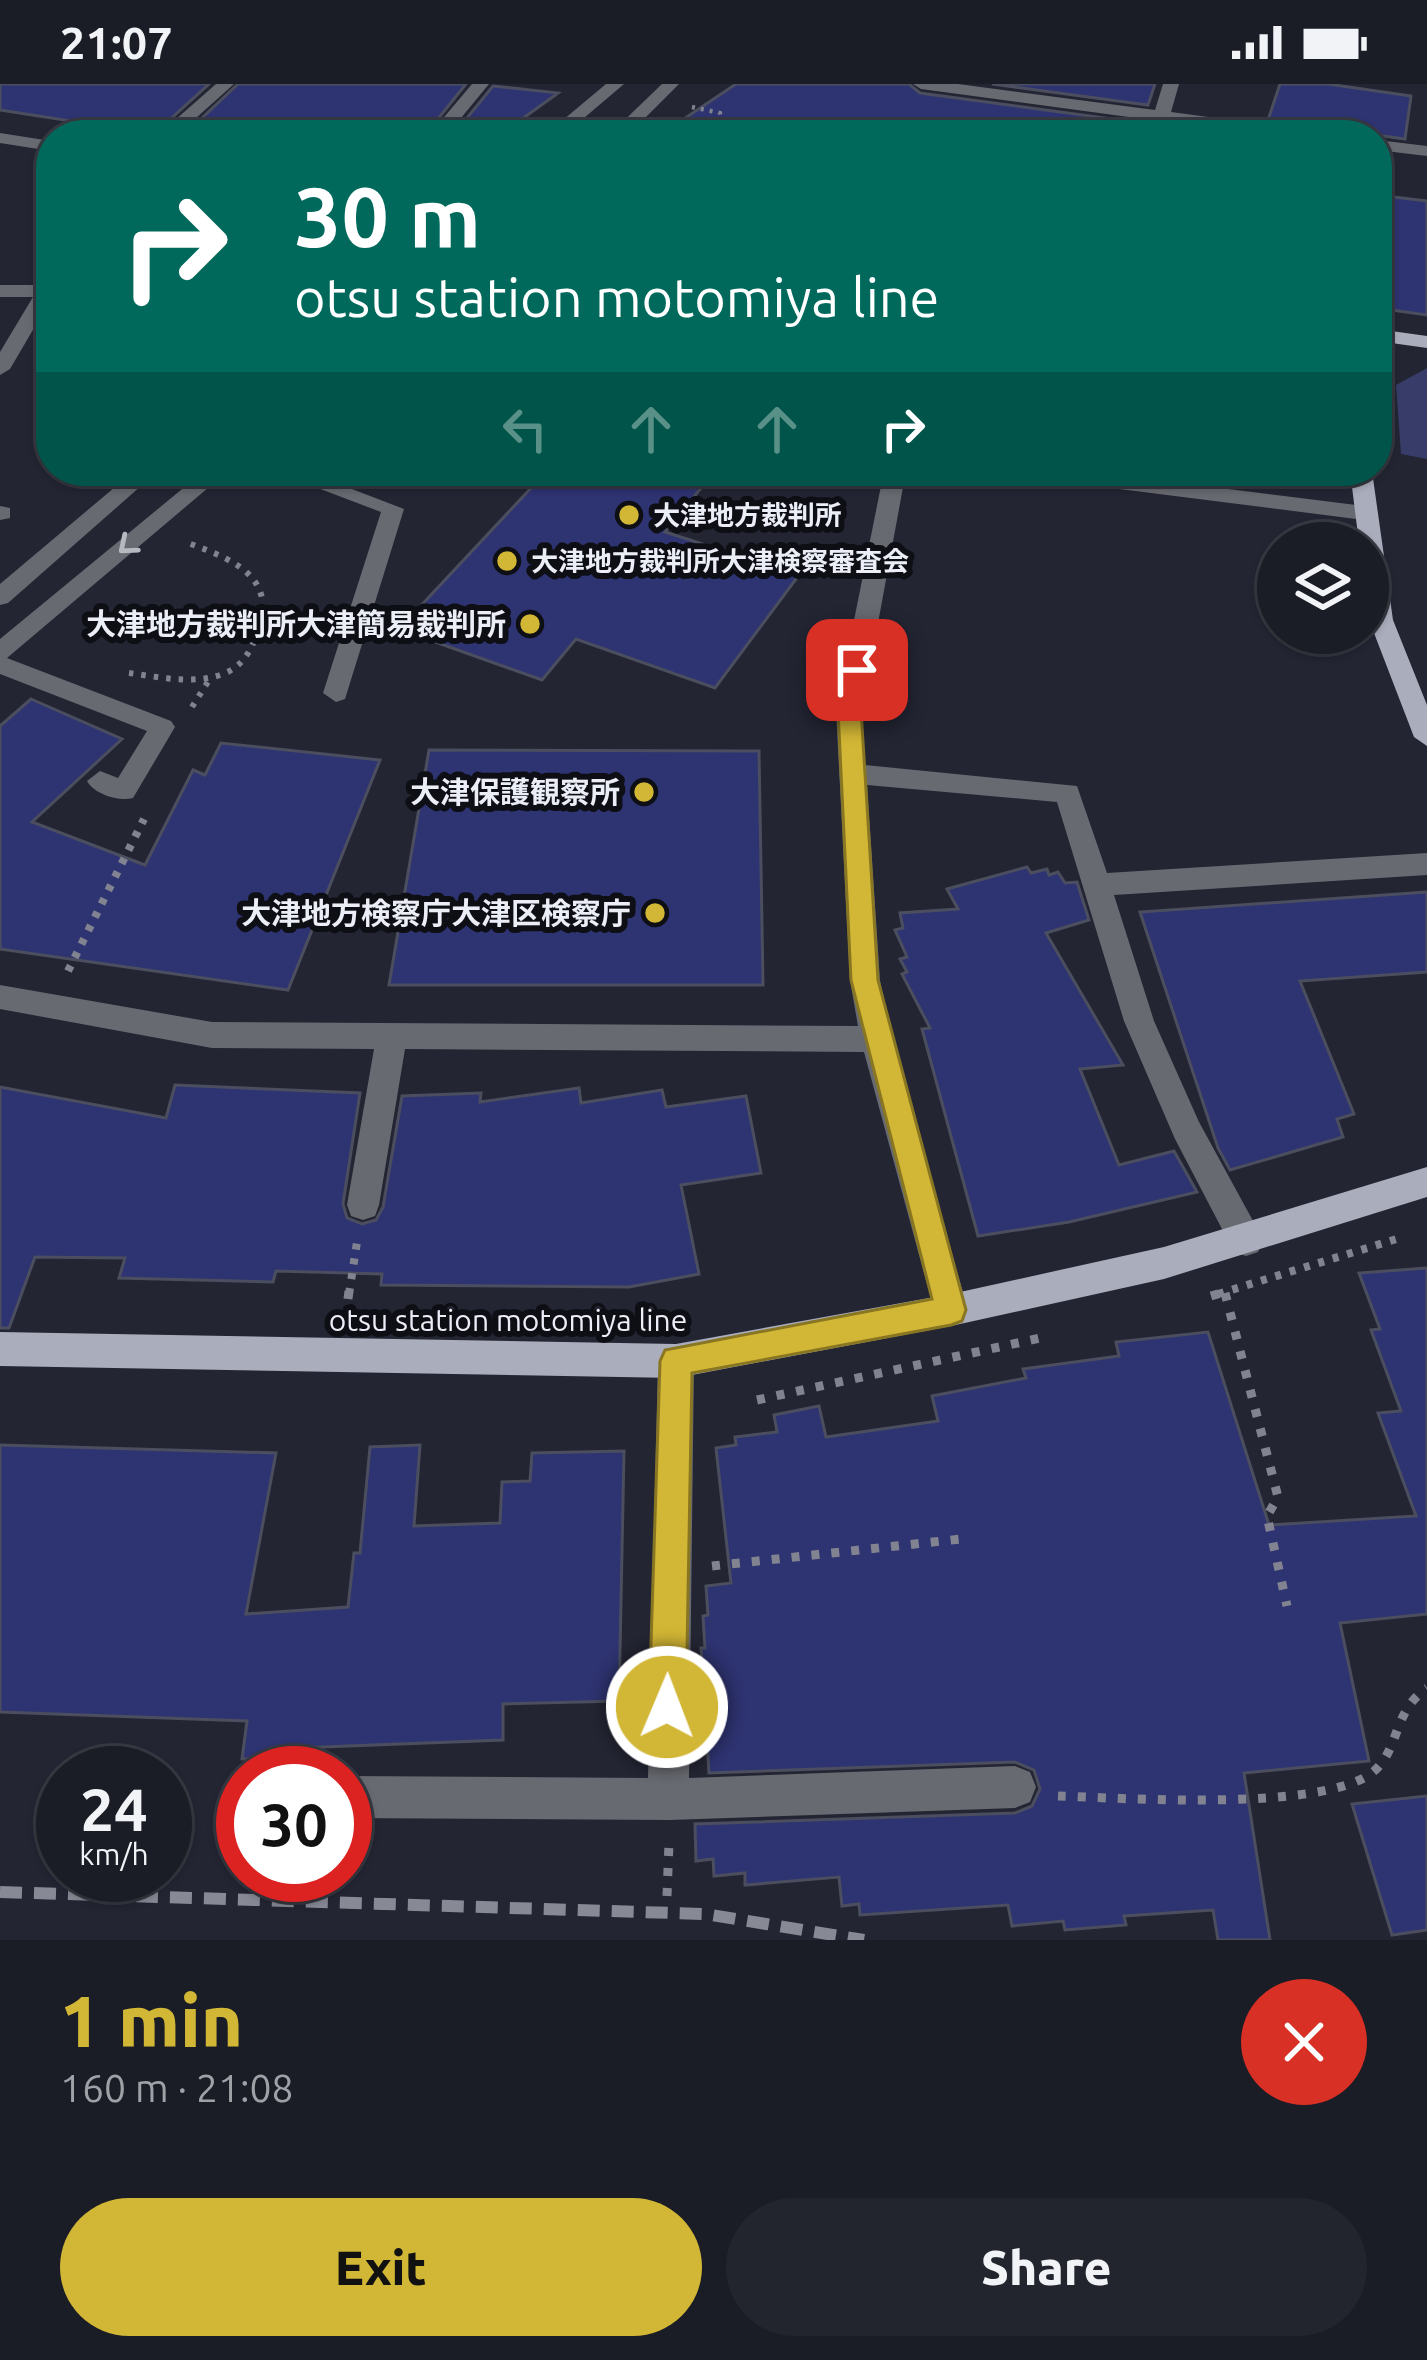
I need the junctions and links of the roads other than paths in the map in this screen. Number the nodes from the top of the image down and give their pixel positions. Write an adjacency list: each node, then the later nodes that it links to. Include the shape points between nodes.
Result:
1 (226, 84): 8 (street)
2 (481, 84): 9 (street)
3 (616, 84): 10 (street)
4 (671, 84): 11 (street)
5 (921, 84): 7 (street)
6 (1171, 84): 7 (street)
7 (1160, 115): 12 (street); 13 (street)
8 (184, 120)
9 (451, 120)
10 (572, 120)
11 (634, 120)
12 (1159, 120)
13 (1196, 120)
14 (0, 138): 15 (street)
15 (36, 144)
16 (1392, 147): 17 (street)
17 (1427, 151)
18 (0, 291): 19 (street)
19 (36, 293)
20 (36, 311): 23 (street)
21 (1392, 337): 22 (main road)
22 (1427, 342)
23 (0, 369)
24 (130, 486): 31 (street)
25 (199, 486): 32 (street, one-way to 32)
26 (327, 486): 34 (street, via 393,509)
27 (892, 486): 36 (street, via 849,710)
28 (1151, 486): 30 (street)
29 (1362, 486): 30 (main road)
30 (1364, 513): 35 (main road, via 1381,620)
31 (0, 597)
32 (0, 652)
33 (0, 664): 37 (street, via 162,728 124,791)
34 (336, 693)
35 (1427, 737)
36 (852, 774): 39 (street, via 1065,781); 42 (street)
37 (100, 781)
38 (1427, 864): 39 (street)
39 (1097, 885): 45 (street, via 1159,1069)
40 (0, 997): 41 (street, via 212,1035)
41 (392, 1034): 42 (street); 44 (street)
42 (876, 1039): 46 (street)
43 (1427, 1182): 45 (main road, otsu station motomiya line)
44 (363, 1205)
45 (1246, 1241): 46 (main road, otsu station motomiya line)
46 (951, 1310): 48 (main road, otsu station motomiya line)
47 (0, 1349): 48 (main road, otsu station motomiya line)
48 (676, 1361): 51 (street)
49 (1016, 1787): 51 (street)
50 (372, 1797): 51 (street)
51 (670, 1799)

